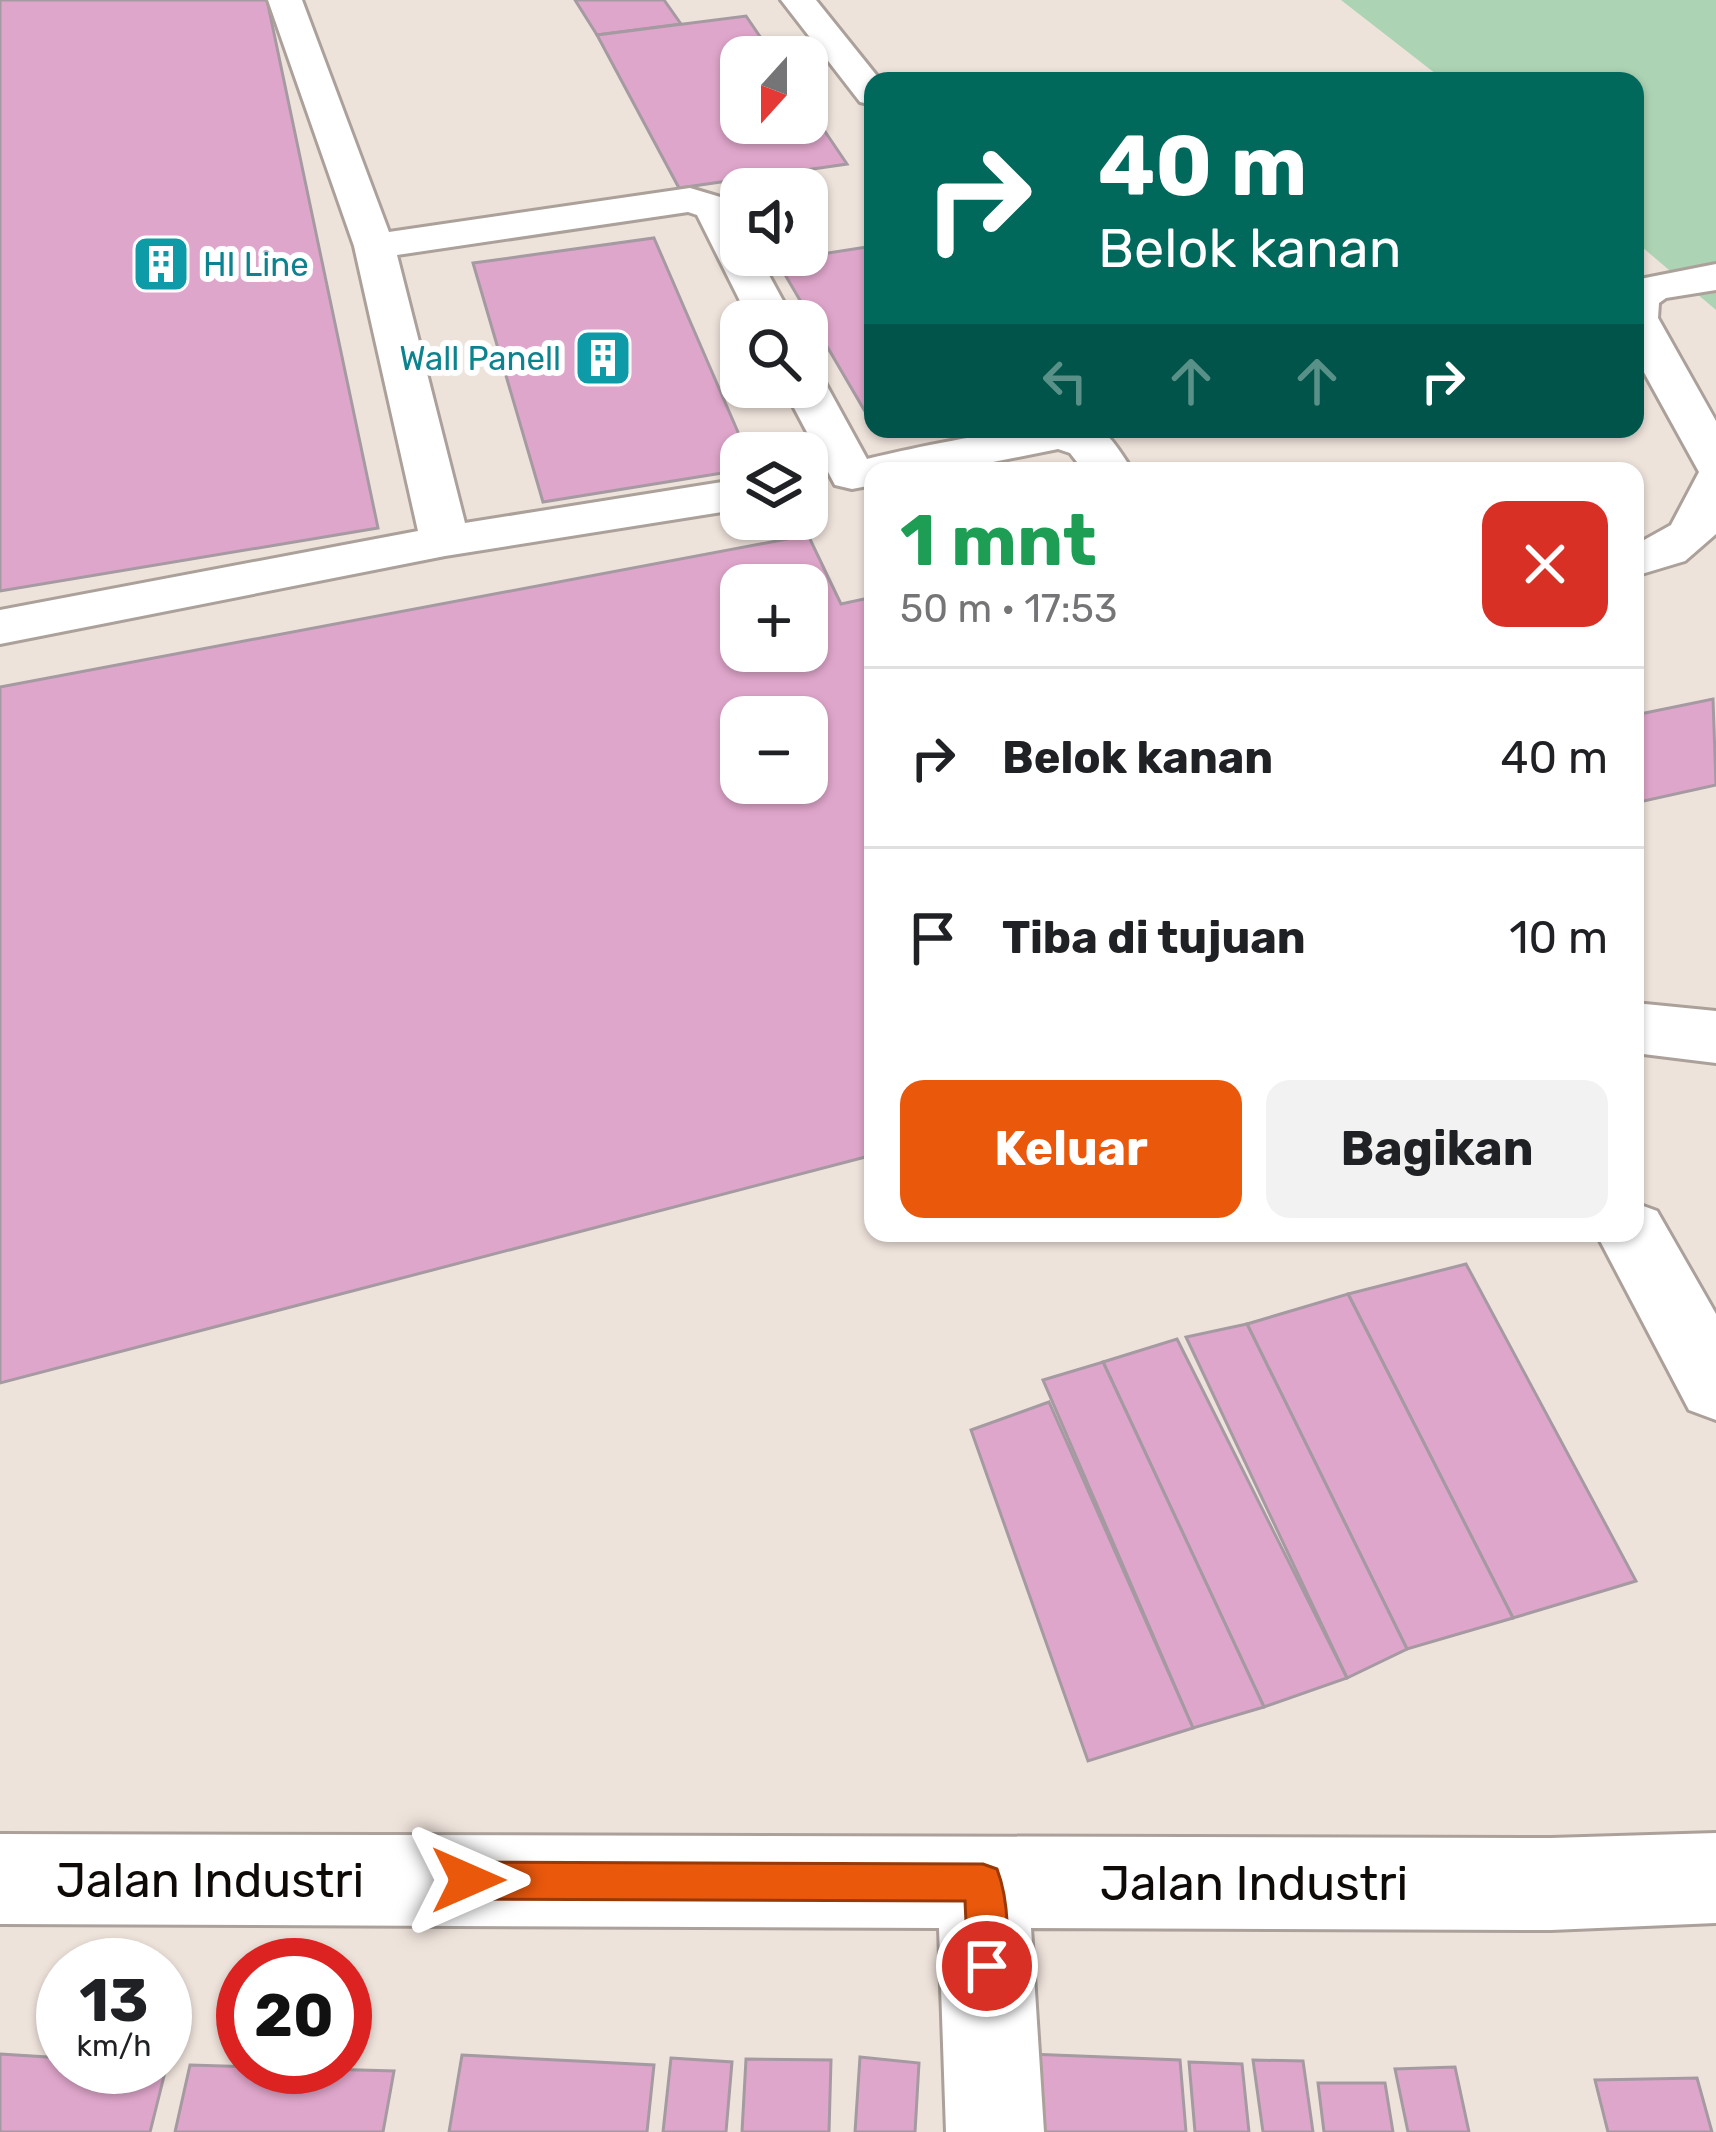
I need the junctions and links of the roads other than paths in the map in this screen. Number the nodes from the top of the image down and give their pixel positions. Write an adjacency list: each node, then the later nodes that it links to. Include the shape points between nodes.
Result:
1 (285, 0): 4 (street)
2 (798, 0): 3 (street)
3 (864, 83)
4 (374, 245): 7 (street, via 690,200 712,207); 18 (street)
5 (1716, 277): 6 (street)
6 (1644, 293)
7 (761, 300)
8 (1644, 332): 14 (street)
9 (817, 408): 15 (street)
10 (1042, 438): 12 (street)
11 (1081, 438): 13 (street)
12 (919, 462)
13 (1102, 462)
14 (1716, 463)
15 (852, 475)
16 (1716, 482): 19 (street, via 1692,535)
17 (720, 497): 18 (street)
18 (445, 542): 20 (street)
19 (1644, 559)
20 (0, 627)
21 (1644, 1029): 22 (street)
22 (1716, 1037)
23 (1637, 1242): 24 (street)
24 (1716, 1385)
25 (1716, 1878): 27 (street, Jalan Industri)
26 (0, 1879): 27 (street, Jalan Industri)
27 (983, 1882): 28 (street)
28 (994, 2132)

